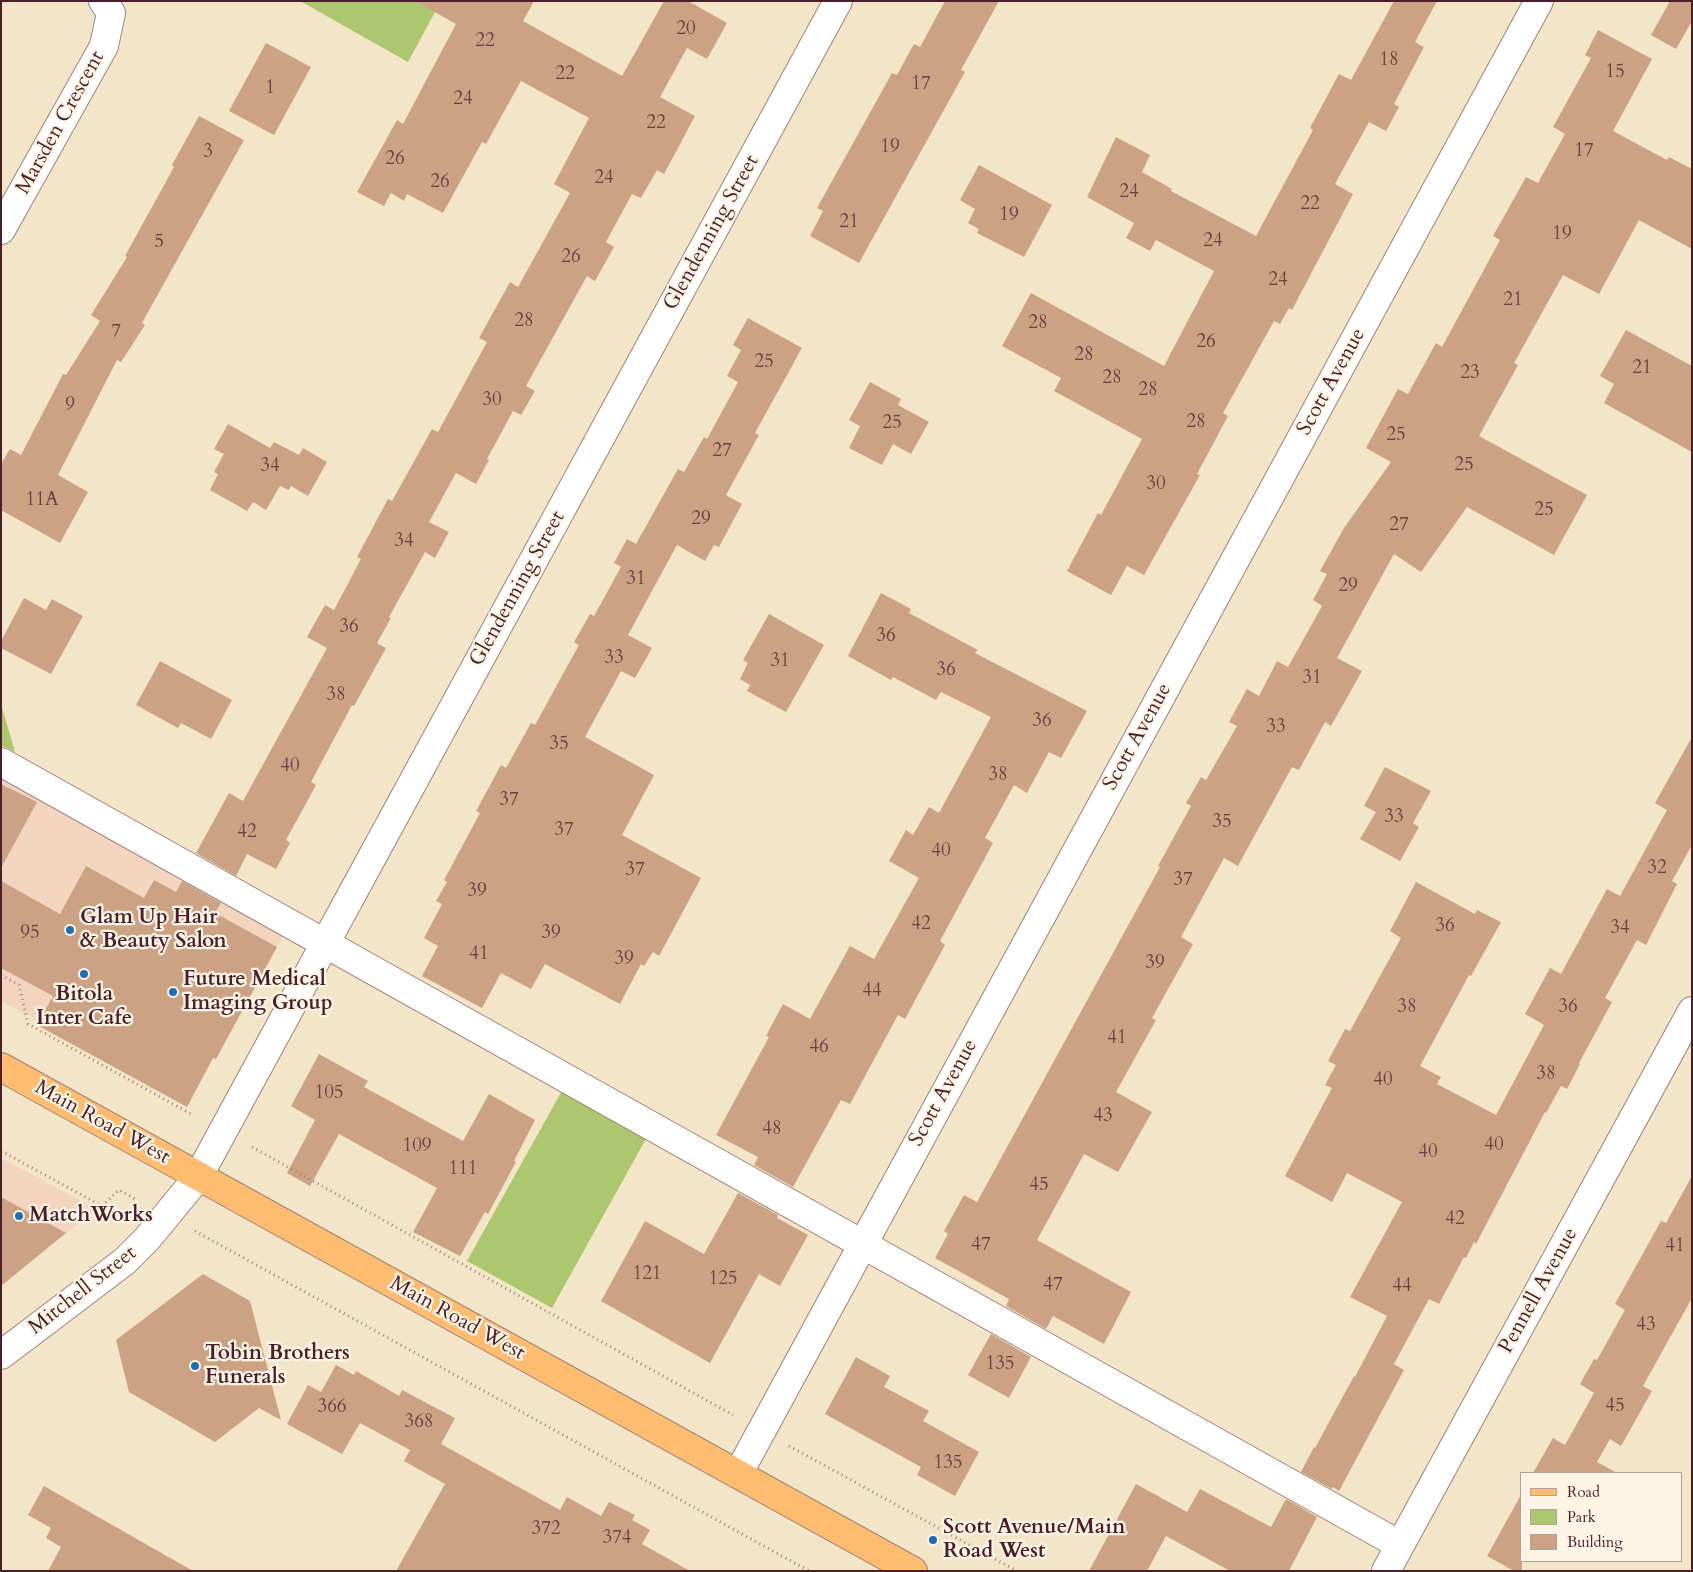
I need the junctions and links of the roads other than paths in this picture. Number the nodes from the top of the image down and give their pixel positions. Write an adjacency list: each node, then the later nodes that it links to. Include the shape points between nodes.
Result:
1 (838, 1): 6 (street, Glendenning Street)
2 (1539, 1): 10 (street, Scott Avenue)
3 (107, 7): 4 (street, Marsden Crescent, via 104,46)
4 (1, 230)
5 (1, 762): 6 (street)
6 (325, 944): 9 (street, Glendenning Street); 10 (street)
7 (1692, 1011): 13 (street, Pennell Avenue)
8 (1, 1067): 9 (main road, Main Road West)
9 (198, 1177): 11 (street, Mitchell Street, via 147,1240 125,1261); 12 (main road, Main Road West)
10 (862, 1244): 12 (street, Scott Avenue); 13 (street)
11 (1, 1355)
12 (738, 1474): 14 (main road, Main Road West)
13 (1400, 1545): 15 (street, Pennell Avenue)
14 (913, 1571)
15 (1386, 1571)

